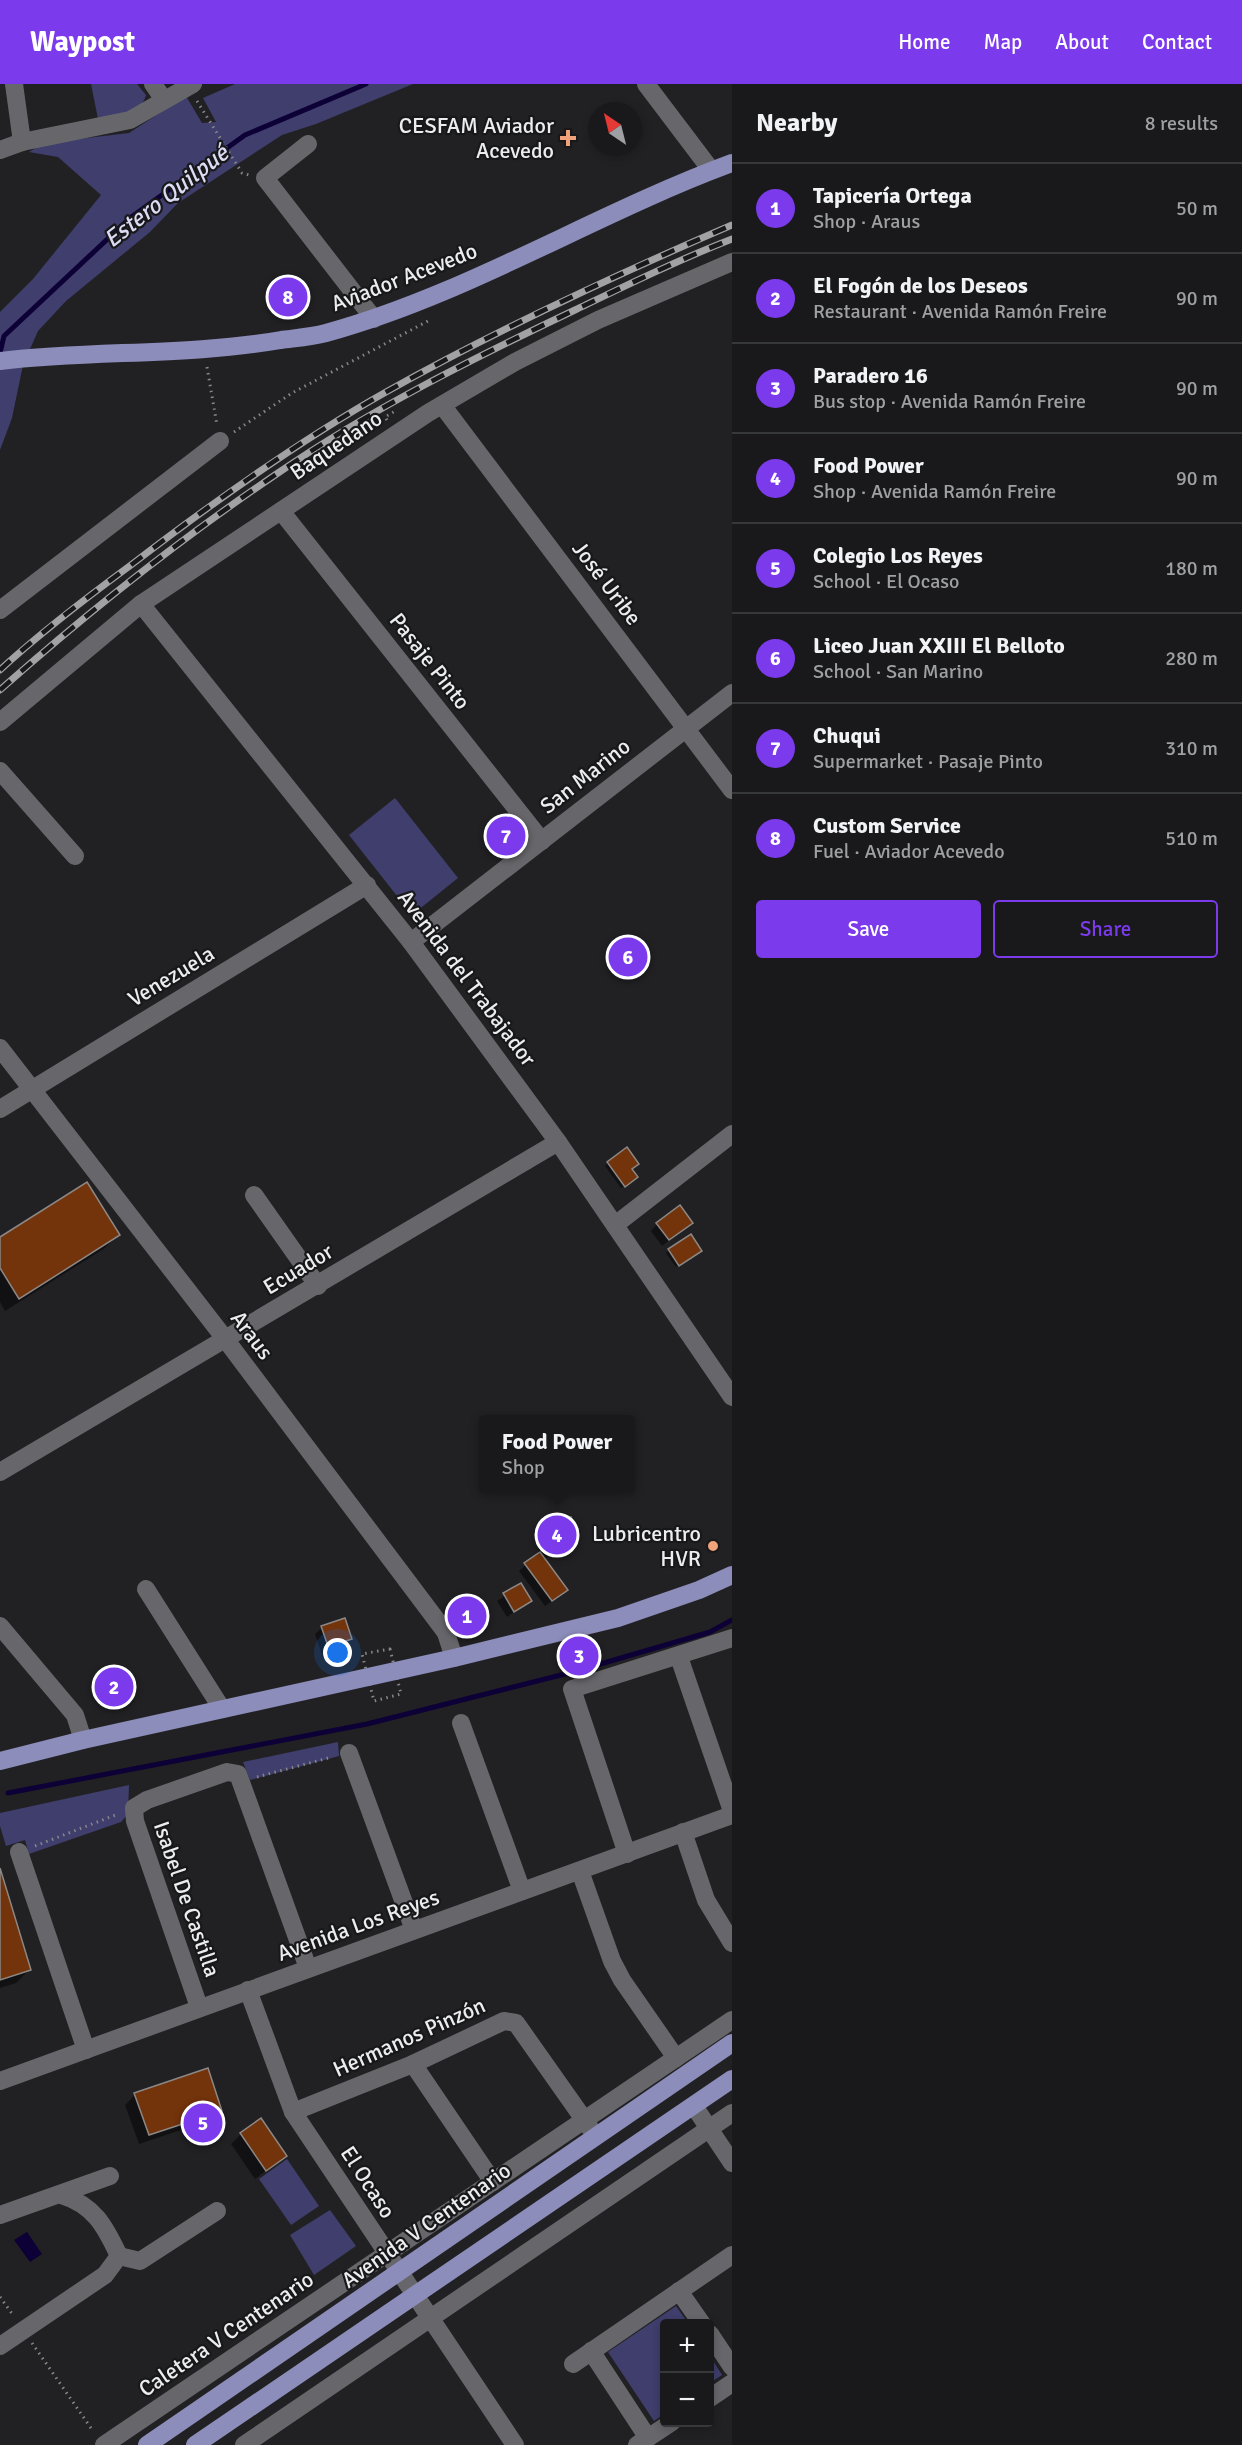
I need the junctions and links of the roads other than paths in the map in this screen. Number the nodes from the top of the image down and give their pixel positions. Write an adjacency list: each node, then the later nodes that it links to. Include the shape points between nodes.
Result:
1 (14, 84): 6 (street)
2 (153, 84): 5 (street)
3 (646, 84): 10 (street)
4 (190, 85): 5 (street)
5 (164, 100): 6 (street, via 130,120)
6 (22, 142): 8 (street)
7 (308, 144): 12 (street, via 265,178)
8 (0, 150)
9 (732, 163): 10 (main road, Aviador Acevedo)
10 (711, 170): 12 (main road, Aviador Acevedo, via 450,290)
11 (732, 262): 14 (street, Baquedano, via 598,320)
12 (374, 319): 13 (main road, Aviador Acevedo, via 323,334 204,351)
13 (5, 360)
14 (442, 405): 16 (street, Baquedano); 21 (street, José Uribe)
15 (220, 441): 18 (street)
16 (281, 511): 17 (street, Baquedano); 24 (street, Pasaje Pinto)
17 (141, 604): 20 (street, Baquedano); 26 (street, Avenida del Trabajador)
18 (0, 610)
19 (732, 693): 21 (street, San Marino)
20 (0, 722)
21 (686, 727): 23 (street, José Uribe); 24 (street, San Marino)
22 (0, 771): 25 (street)
23 (732, 790)
24 (542, 842): 27 (street, San Marino)
25 (75, 856)
26 (366, 885): 27 (street, Avenida del Trabajador); 29 (street, Venezuela)
27 (411, 942): 32 (street, Avenida del Trabajador)
28 (0, 1048): 29 (street, Araus)
29 (33, 1089): 30 (street, Venezuela); 36 (street, Araus)
30 (0, 1109)
31 (732, 1134): 34 (street)
32 (558, 1142): 34 (street, Avenida del Trabajador); 35 (street, Ecuador)
33 (254, 1195): 35 (street)
34 (615, 1225): 37 (street, Avenida del Trabajador)
35 (318, 1286): 36 (street, Ecuador)
36 (226, 1340): 38 (street, Ecuador); 44 (street, Araus, via 447,1633)
37 (732, 1397)
38 (0, 1472)
39 (732, 1575): 44 (main road, via 618,1618)
40 (146, 1589): 45 (street)
41 (0, 1626): 47 (street, via 75,1715)
42 (732, 1638): 43 (street)
43 (679, 1656): 50 (street); 53 (street, via 573,1684)
44 (454, 1658): 45 (main road)
45 (222, 1709): 47 (main road)
46 (460, 1723): 55 (street)
47 (83, 1740): 49 (main road)
48 (349, 1753): 56 (street)
49 (0, 1761)
50 (732, 1813): 51 (street, Avenida Los Reyes)
51 (683, 1832): 53 (street, Avenida Los Reyes); 57 (street, via 706,1900)
52 (19, 1852): 63 (street)
53 (627, 1854): 54 (street, Avenida Los Reyes)
54 (580, 1871): 55 (street, Avenida Los Reyes); 64 (street, via 612,1961)
55 (522, 1891): 56 (street, Avenida Los Reyes)
56 (414, 1930): 58 (street, Avenida Los Reyes)
57 (732, 1943)
58 (308, 1968): 59 (street, Avenida Los Reyes); 60 (street, Isabel De Castilla, via 239,1778 227,1772 147,1800 134,1808 135,1821)
59 (248, 1990): 60 (street, Avenida Los Reyes); 70 (street, El Ocaso)
60 (199, 2007): 63 (street, Avenida Los Reyes)
61 (732, 2020): 64 (street, Caletera V Centenario)
62 (732, 2043): 74 (main road, Avenida V Centenario)
63 (86, 2050): 67 (street, Avenida Los Reyes)
64 (676, 2058): 72 (street, Caletera V Centenario)
65 (412, 2064): 70 (street, Hermanos Pinzón); 72 (street, Hermanos Pinzón, via 504,2021 516,2023); 77 (street)
66 (732, 2079): 68 (main road)
67 (0, 2081)
68 (713, 2092): 69 (main road); 71 (street)
69 (694, 2106): 73 (street); 86 (main road)
70 (293, 2112): 81 (street, El Ocaso)
71 (731, 2116): 73 (street)
72 (585, 2120): 74 (street, Hermanos Pinzón); 77 (street, Caletera V Centenario)
73 (709, 2129): 75 (street); 87 (street)
74 (597, 2137): 84 (main road, Avenida V Centenario)
75 (732, 2163)
76 (110, 2176): 78 (street)
77 (493, 2182): 81 (street, Caletera V Centenario)
78 (61, 2195): 80 (street); 83 (street, via 79,2200 104,2224)
79 (217, 2211): 83 (street, via 140,2261)
80 (0, 2215)
81 (387, 2254): 84 (street, El Ocaso); 97 (street, Caletera V Centenario)
82 (732, 2255): 85 (street)
83 (119, 2256): 90 (street, via 105,2275)
84 (399, 2273): 86 (street, El Ocaso); 99 (main road, Avenida V Centenario)
85 (679, 2291): 88 (street); 91 (street)
86 (415, 2296): 87 (street, El Ocaso); 100 (main road)
87 (430, 2318): 101 (street); 102 (street, El Ocaso)
88 (699, 2319)
89 (714, 2340): 93 (street)
90 (0, 2346)
91 (591, 2351): 92 (street); 98 (street)
92 (573, 2364)
93 (732, 2367)
94 (732, 2383): 95 (street)
95 (714, 2395)
96 (665, 2427): 98 (street)
97 (100, 2441)
98 (643, 2442)
99 (147, 2445)
100 (195, 2445)
101 (244, 2445)
102 (515, 2445)

